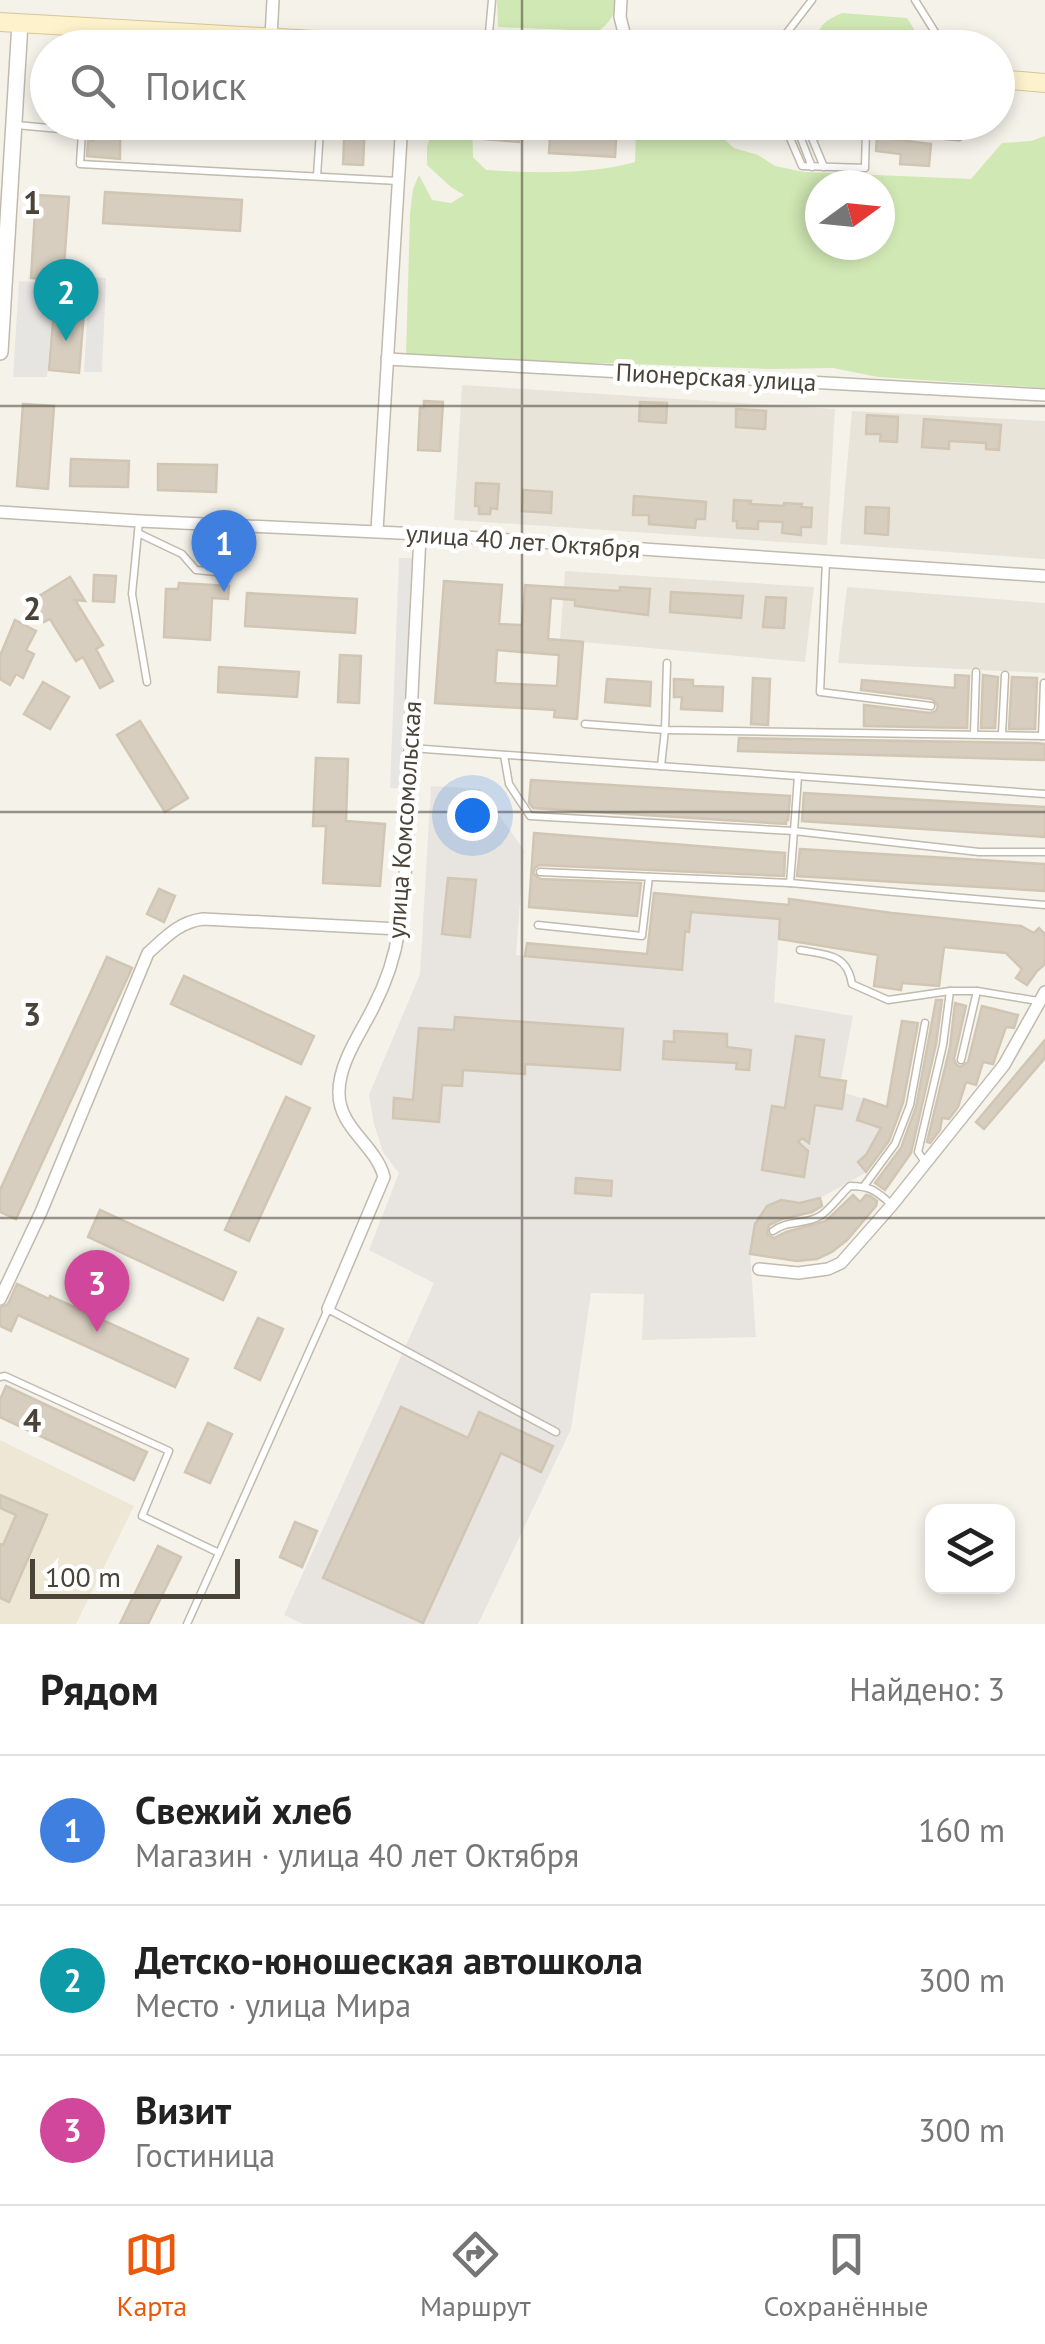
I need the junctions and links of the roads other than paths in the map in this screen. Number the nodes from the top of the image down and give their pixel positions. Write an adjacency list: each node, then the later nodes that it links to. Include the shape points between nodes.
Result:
1 (273, 0): 9 (street)
2 (492, 0): 10 (lane)
3 (622, 0): 11 (street)
4 (812, 0): 12 (lane)
5 (915, 0): 13 (lane)
6 (0, 22): 7 (main road)
7 (20, 23): 8 (main road); 16 (street)
8 (137, 30)
9 (271, 30)
10 (489, 30)
11 (623, 30)
12 (789, 30)
13 (934, 30)
14 (1015, 80): 15 (main road)
15 (1045, 83)
16 (15, 125): 17 (lane); 29 (street)
17 (30, 126)
18 (81, 140): 27 (lane, via 80,164)
19 (319, 140): 27 (lane)
20 (401, 140): 28 (street)
21 (791, 140): 25 (lane, via 802,166)
22 (801, 140): 25 (lane)
23 (813, 140): 26 (lane)
24 (866, 140): 26 (lane, via 865,168)
25 (812, 166): 26 (lane)
26 (824, 167)
27 (317, 176): 28 (lane)
28 (398, 181): 30 (street)
29 (0, 352)
30 (387, 359): 31 (street, Пионерская улица); 34 (street)
31 (1045, 395)
32 (0, 512): 33 (street, улица 40 лет Октября)
33 (139, 527): 34 (street, улица 40 лет Октября); 37 (lane, via 196,570); 42 (lane, via 132,594)
34 (377, 531): 35 (street, улица 40 лет Октября)
35 (420, 534): 36 (street, улица 40 лет Октября); 50 (street, улица Комсомольская)
36 (826, 560): 38 (street, улица 40 лет Октября); 44 (lane, via 820,692)
37 (217, 572)
38 (1045, 576)
39 (667, 663): 46 (lane)
40 (976, 672): 47 (lane)
41 (1005, 676): 48 (lane)
42 (147, 682)
43 (1044, 683): 49 (lane)
44 (931, 706)
45 (586, 724): 46 (lane)
46 (665, 730): 47 (lane); 52 (lane)
47 (974, 734): 48 (lane)
48 (1002, 734): 49 (lane)
49 (1044, 736)
50 (410, 748): 51 (lane); 62 (street, улица Комсомольская)
51 (504, 755): 52 (lane); 55 (lane, via 510,784 530,816)
52 (661, 766): 53 (lane)
53 (798, 776): 54 (lane); 55 (lane)
54 (1045, 794)
55 (794, 831): 56 (lane, via 979,852); 59 (lane)
56 (1045, 852)
57 (540, 872): 58 (lane)
58 (649, 877): 59 (lane); 61 (lane, via 642,936)
59 (790, 883): 60 (lane)
60 (1045, 905)
61 (538, 926)
62 (399, 930): 74 (street, via 188,920 148,952); 75 (street, улица Комсомольская, via 391,966 338,1092 344,1119 384,1177)
63 (800, 950): 64 (lane, via 835,957 850,970 852,984 888,1000)
64 (950, 991): 65 (lane); 69 (lane, via 918,1152)
65 (978, 992): 66 (lane); 68 (lane)
66 (1042, 996): 69 (street, via 1004,1064)
67 (925, 1023): 70 (lane, via 910,1105 895,1144)
68 (962, 1060)
69 (925, 1162): 71 (street)
70 (864, 1186): 71 (lane); 72 (lane, via 850,1186 822,1215)
71 (892, 1205): 73 (street, via 841,1263 798,1273)
72 (772, 1231)
73 (758, 1269)
74 (0, 1299)
75 (328, 1309): 77 (lane); 78 (lane)
76 (0, 1377): 78 (lane, via 168,1451 142,1516)
77 (556, 1432)
78 (219, 1553): 79 (lane)
79 (188, 1624)

